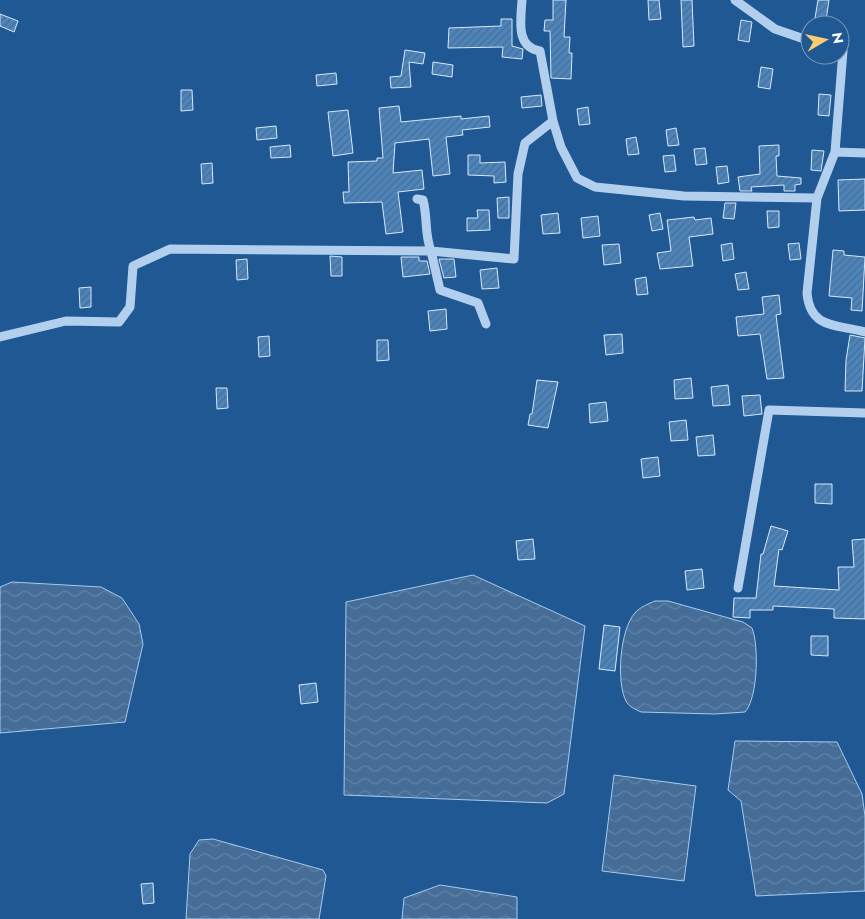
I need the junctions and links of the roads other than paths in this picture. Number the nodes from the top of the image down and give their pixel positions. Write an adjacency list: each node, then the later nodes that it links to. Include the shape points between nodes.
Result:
1 (522, 0): 5 (street, via 520,25 523,42 540,52)
2 (735, 0): 3 (street, via 775,29)
3 (800, 38)
4 (842, 65): 6 (street)
5 (553, 121): 8 (street, via 577,178 595,187 692,196); 10 (street, via 525,143 518,174 514,259)
6 (835, 152): 7 (street); 8 (street)
7 (865, 153)
8 (817, 198): 12 (street, via 808,308 817,320)
9 (417, 199): 10 (street, via 423,200 426,237)
10 (432, 251): 11 (street, via 440,290 478,303); 13 (street, via 170,249 133,266 130,307 119,322 66,321)
11 (486, 324)
12 (865, 332)
13 (0, 337)
14 (865, 413): 15 (street, via 769,410)
15 (738, 588)

